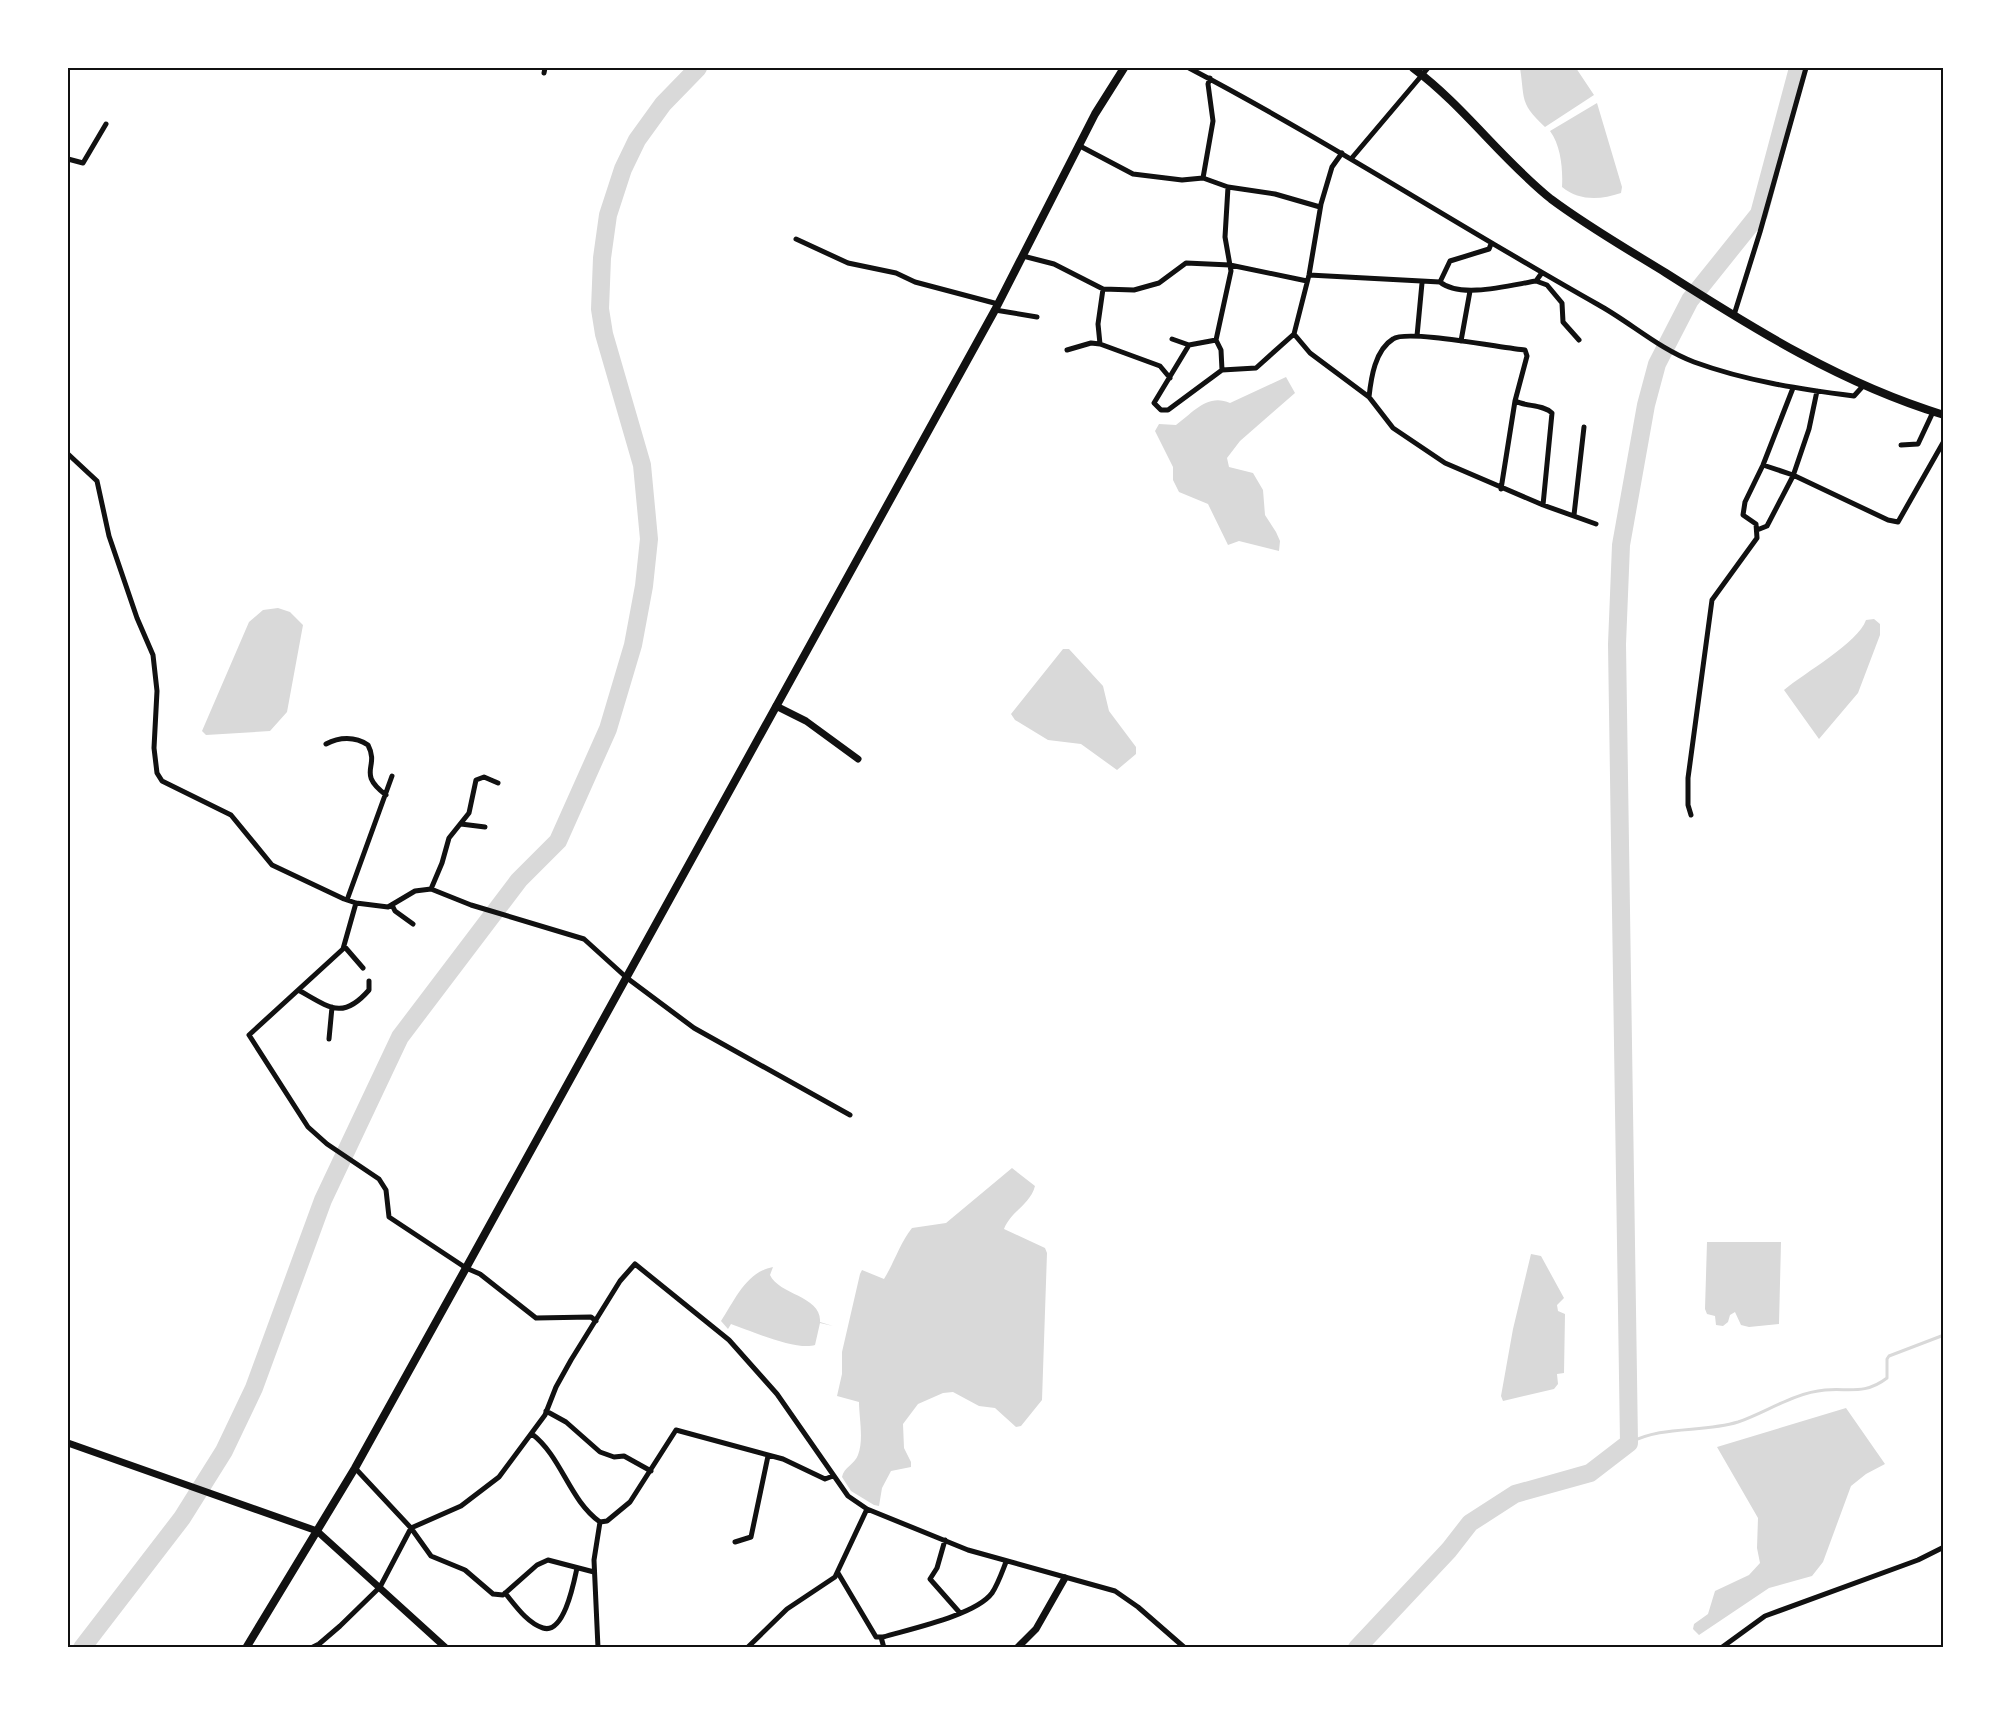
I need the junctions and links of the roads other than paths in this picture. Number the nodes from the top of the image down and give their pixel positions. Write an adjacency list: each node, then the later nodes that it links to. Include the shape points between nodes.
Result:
1 (1124, 68): 8 (main road)
2 (1189, 68): 6 (street)
3 (1413, 68): 5 (main road)
4 (1806, 68): 27 (street)
5 (1425, 71): 11 (street); 27 (main road, via 1551,199)
6 (1210, 78): 9 (street); 12 (street, via 1213,121)
7 (106, 124): 10 (street, via 83,162)
8 (1078, 145): 12 (street, via 1133,174 1182,180); 17 (main road)
9 (1342, 153): 11 (street); 14 (street, via 1332,167)
10 (68, 159)
11 (1351, 159): 16 (street)
12 (1203, 178): 13 (street)
13 (1228, 187): 14 (street, via 1275,194); 18 (street, via 1225,237)
14 (1320, 207): 20 (street)
15 (796, 239): 26 (street, via 848,263 896,273)
16 (1491, 244): 19 (street); 22 (street, via 1489,249 1450,261)
17 (1023, 256): 24 (street, via 1054,264); 26 (main road)
18 (1230, 265): 20 (street); 24 (street, via 1186,263 1159,283 1134,290); 32 (street)
19 (1541, 274): 21 (street); 41 (street, via 1692,361)
20 (1308, 278): 23 (street); 29 (street)
21 (1536, 281): 25 (street); 33 (street, via 1547,285 1562,303 1563,322)
22 (1440, 282): 23 (street); 25 (street)
23 (1422, 283): 30 (street)
24 (1103, 289): 35 (street, via 1098,324)
25 (1470, 291): 34 (street)
26 (997, 307): 28 (street); 58 (main road)
27 (1734, 315): 40 (main road)
28 (1036, 317)
29 (1294, 334): 38 (street, via 1256,368); 43 (street, via 1310,353)
30 (1417, 336): 34 (street); 43 (street, via 1395,337 1385,346 1371,376)
31 (1172, 339): 36 (street)
32 (1216, 340): 36 (street); 38 (street)
33 (1579, 340)
34 (1461, 341): 44 (street, via 1525,350 1527,356)
35 (1100, 344): 37 (street); 39 (street, via 1160,366)
36 (1189, 345): 39 (street)
37 (1067, 350)
38 (1222, 370): 39 (street, via 1168,410 1161,410 1154,403)
39 (1170, 378)
40 (1863, 386): 42 (street, via 1854,396); 45 (main road)
41 (1793, 388): 42 (street); 51 (street)
42 (1817, 391): 52 (street)
43 (1370, 396): 53 (street, via 1393,428 1445,463)
44 (1515, 401): 53 (street); 54 (street, via 1547,408 1552,413)
45 (1933, 412): 46 (main road); 49 (street, via 1918,444)
46 (1944, 415)
47 (1584, 427): 55 (street)
48 (1944, 441): 52 (street, via 1898,522)
49 (1901, 445)
50 (68, 454): 68 (street, via 97,481 115,555 153,655 157,690 154,748 159,776 168,785 231,815 272,865)
51 (1763, 465): 52 (street); 57 (street, via 1743,515 1756,524)
52 (1793, 476): 57 (street, via 1767,526)
53 (1501, 489): 54 (street)
54 (1543, 506): 55 (street)
55 (1574, 515): 56 (street)
56 (1596, 524)
57 (1757, 530): 64 (street, via 1757,538 1712,600 1688,778)
58 (776, 706): 60 (street, via 806,721); 74 (main road)
59 (326, 744): 63 (street, via 348,738 368,745 372,755 369,775)
60 (858, 759)
61 (392, 776): 63 (street)
62 (498, 783): 65 (street, via 484,777 476,780 469,813)
63 (387, 795): 68 (street)
64 (1691, 815)
65 (461, 824): 66 (street); 67 (street, via 449,838)
66 (485, 827)
67 (431, 889): 70 (street, via 415,891); 74 (street, via 584,939)
68 (347, 900): 69 (street)
69 (356, 903): 70 (street); 72 (street)
70 (392, 905): 71 (street)
71 (413, 924)
72 (344, 946): 73 (street); 76 (street)
73 (363, 968)
74 (627, 978): 79 (street, via 694,1028); 80 (main road)
75 (369, 981): 77 (street, via 369,990 352,1007)
76 (300, 991): 77 (street); 80 (street, via 249,1035 308,1127 379,1179 386,1190 389,1217)
77 (332, 1007): 78 (street)
78 (329, 1039)
79 (850, 1115)
80 (466, 1268): 81 (street, via 480,1274 536,1318 591,1317); 86 (main road)
81 (596, 1321): 82 (street, via 556,1386); 88 (street, via 635,1264 729,1340 777,1394)
82 (546, 1412): 83 (street); 87 (street, via 566,1422 600,1452 624,1456)
83 (532, 1434): 90 (street, via 550,1453 584,1508); 91 (street, via 488,1488 460,1506)
84 (68, 1443): 92 (street)
85 (768, 1456): 87 (street, via 676,1430); 88 (street, via 796,1463 825,1479); 94 (street, via 750,1537)
86 (355, 1468): 91 (street); 92 (main road)
87 (651, 1471): 90 (street, via 622,1511)
88 (833, 1476): 89 (street, via 848,1497)
89 (867, 1509): 93 (street); 99 (street)
90 (600, 1522): 98 (street)
91 (411, 1528): 101 (street); 102 (street, via 431,1556 465,1570 493,1594)
92 (317, 1531): 101 (street); 105 (main road)
93 (945, 1540): 96 (street); 103 (street, via 930,1579)
94 (735, 1542)
95 (1944, 1547): 113 (street, via 1765,1616)
96 (1006, 1562): 100 (street); 103 (street, via 992,1593)
97 (577, 1568): 98 (street); 102 (street, via 548,1560); 102 (street, via 572,1594 558,1624 550,1629 530,1621)
98 (594, 1572): 108 (street)
99 (838, 1573): 104 (street, via 869,1628); 109 (street, via 787,1609)
100 (1065, 1578): 111 (street, via 1036,1629); 112 (street, via 1115,1591)
101 (380, 1587): 106 (street, via 340,1626); 107 (street)
102 (505, 1593)
103 (960, 1613): 104 (street)
104 (881, 1637): 110 (street)
105 (246, 1647)
106 (311, 1647)
107 (446, 1647)
108 (598, 1647)
109 (747, 1647)
110 (884, 1647)
111 (1017, 1647)
112 (1185, 1647)
113 (1721, 1647)

